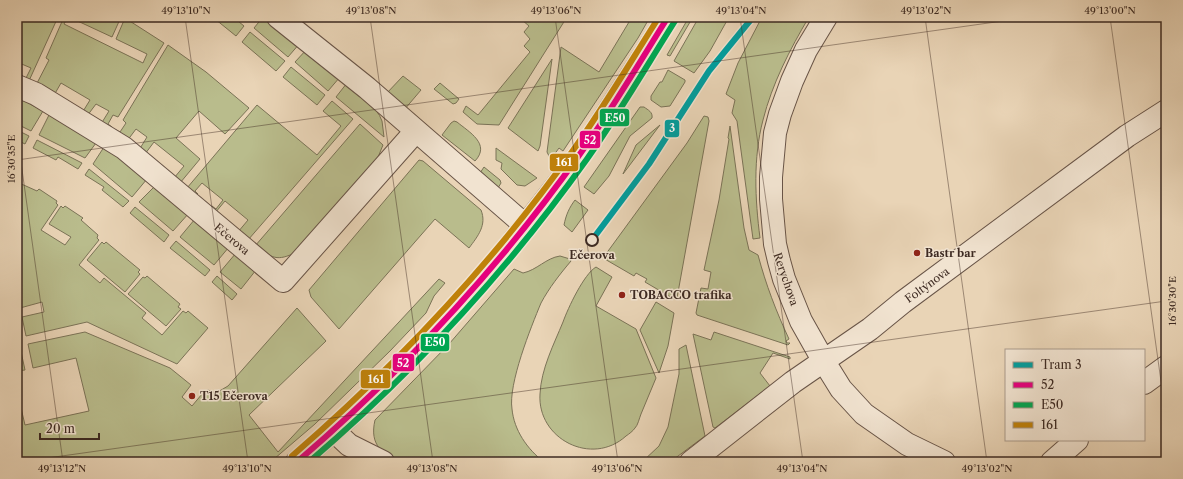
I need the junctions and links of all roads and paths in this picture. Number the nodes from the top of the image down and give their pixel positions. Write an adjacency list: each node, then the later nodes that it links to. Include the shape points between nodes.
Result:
1 (278, 17): 6 (street, via 367,88)
2 (668, 17): 7 (street, via 592,137)
3 (826, 17): 8 (street, Rerychova, via 806,50 786,97 775,134 771,177 775,244 784,279 801,320)
4 (17, 86): 6 (street, Ečerova, via 36,94 124,148 283,281)
5 (1166, 111): 8 (street, Foltýnova, via 1127,136 870,329)
6 (415, 132): 7 (street)
7 (526, 226): 11 (street, via 398,370)
8 (823, 360): 15 (street, Foltýnova); 16 (street, Rerychova, via 841,390 864,414 907,444)
9 (1166, 366): 10 (street)
10 (1145, 382)
11 (334, 431): 13 (street); 14 (street, via 349,445)
12 (1076, 441): 17 (street)
13 (297, 462)
14 (383, 462)
15 (691, 462)
16 (944, 462)
17 (1052, 462)

